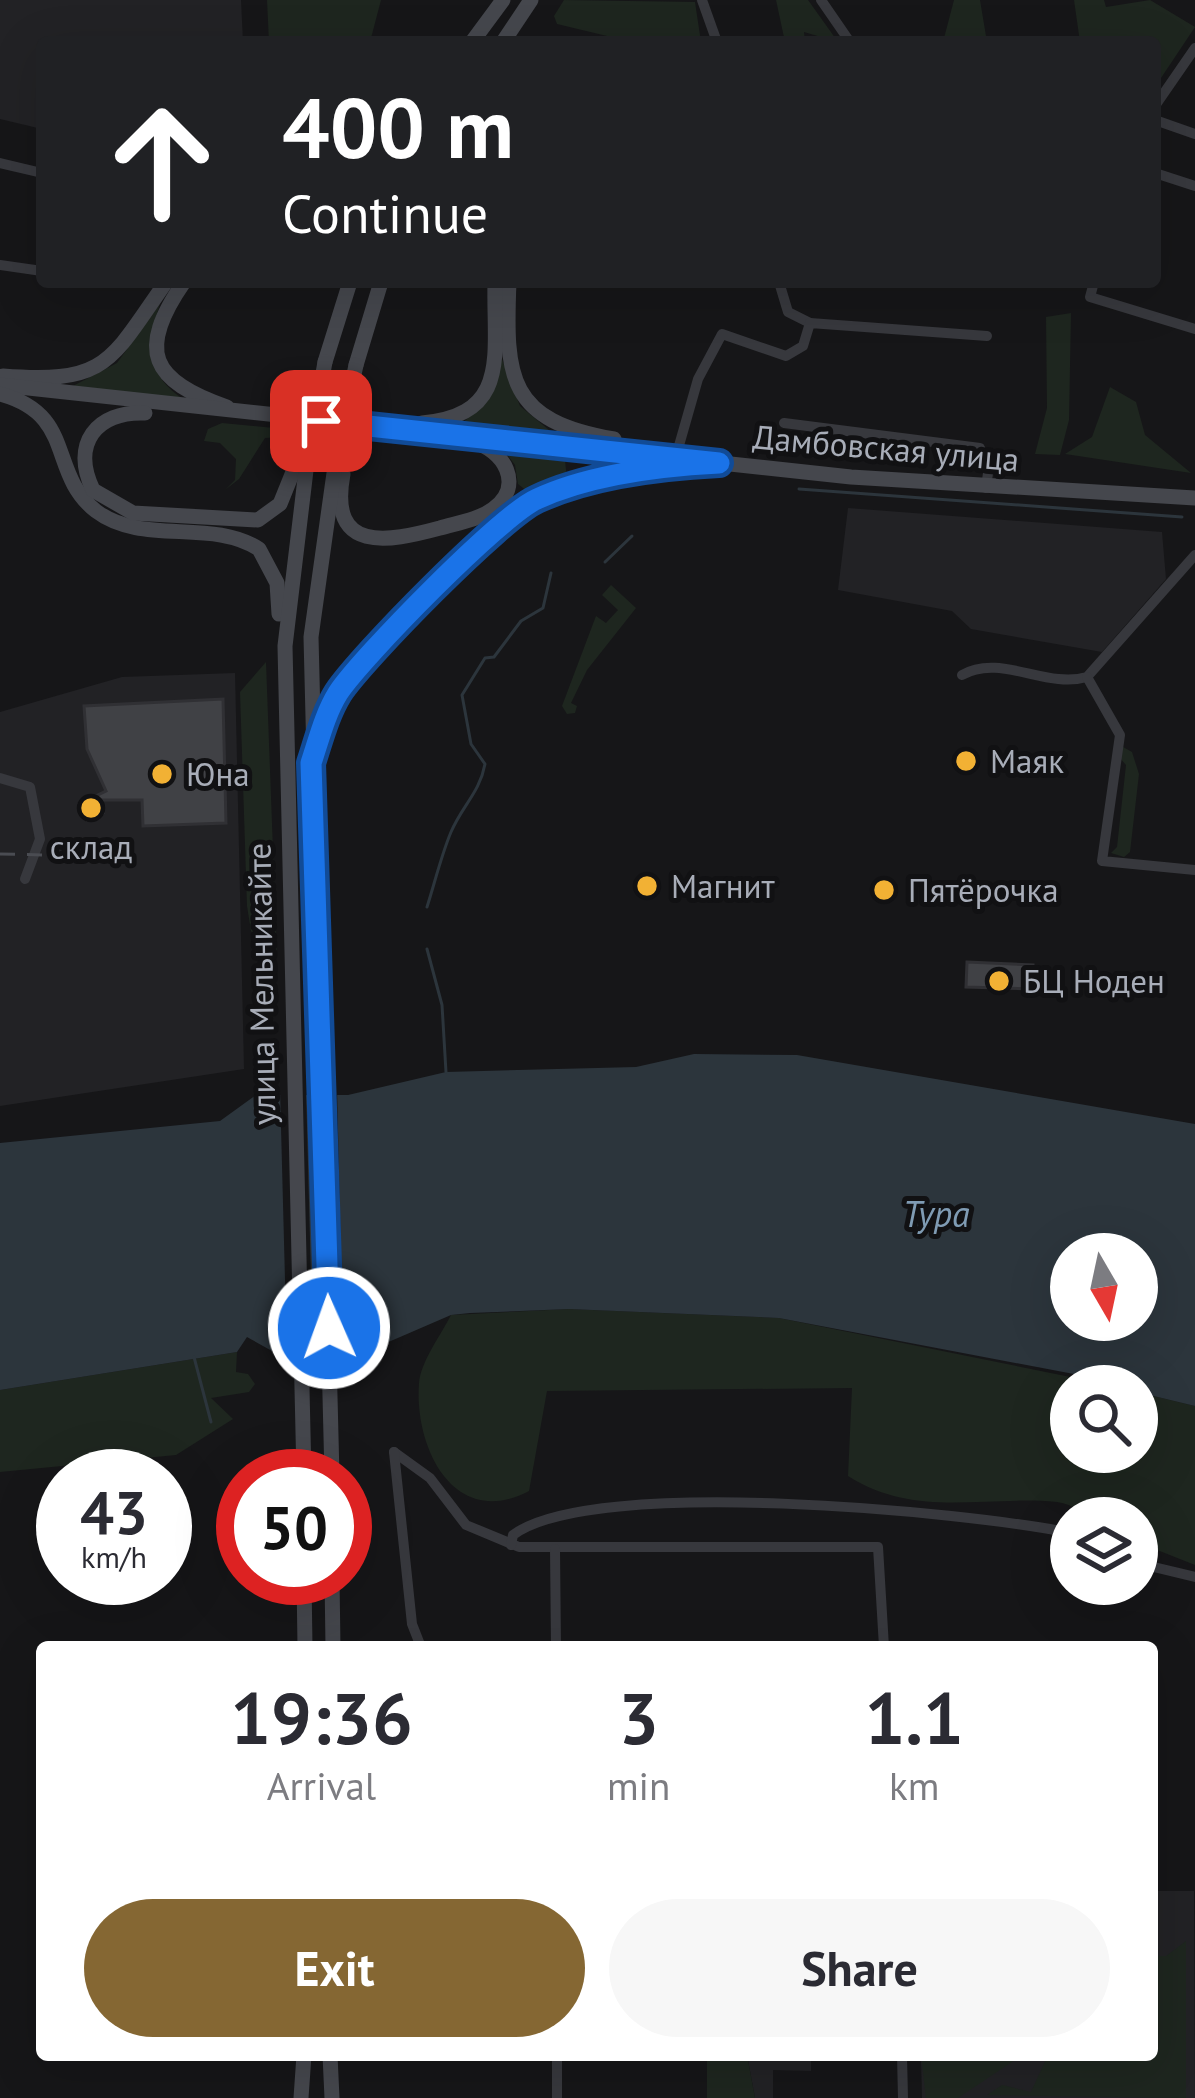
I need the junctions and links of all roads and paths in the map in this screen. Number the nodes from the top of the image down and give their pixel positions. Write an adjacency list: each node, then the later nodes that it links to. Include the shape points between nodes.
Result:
1 (503, 0): 5 (main road)
2 (531, 0): 6 (main road)
3 (702, 0): 7 (street)
4 (821, 0): 8 (street)
5 (476, 36)
6 (507, 36)
7 (715, 36)
8 (846, 36)
9 (1195, 48): 10 (street)
10 (1161, 97)
11 (1161, 122): 12 (street)
12 (1195, 134)
13 (0, 163): 14 (street)
14 (36, 172)
15 (1161, 175): 16 (street)
16 (1195, 187)
17 (0, 266): 18 (street)
18 (36, 270)
19 (162, 288): 34 (main road, via 126,340 92,371)
20 (181, 288): 36 (main road, via 157,331 163,374 192,395)
21 (340, 288): 29 (main road)
22 (348, 288): 29 (main road, улица Мельникайте)
23 (379, 288): 32 (main road, улица Мельникайте)
24 (390, 288): 32 (main road)
25 (495, 288): 38 (main road, via 492,364 479,406 448,421)
26 (509, 288): 40 (main road, via 508,358 527,404 563,428)
27 (781, 288): 30 (street, via 788,312)
28 (1092, 288): 31 (street, via 1090,297)
29 (338, 313): 42 (main road, улица Мельникайте, bridge)
30 (810, 322): 33 (street); 41 (street, via 803,346 786,356 722,334 698,380)
31 (1195, 329)
32 (365, 332): 44 (main road, улица Мельникайте, bridge)
33 (987, 337)
34 (0, 385): 35 (main road, Дамбовская улица); 48 (main road, via 46,418 81,494 103,516 246,541 274,572)
35 (184, 408): 36 (main road, Дамбовская улица); 42 (main road, via 117,414 90,434 86,475 105,501 134,513 258,520 280,504)
36 (247, 414): 38 (main road, Дамбовская улица)
37 (784, 423): 45 (street, via 980,448)
38 (396, 428): 39 (main road, Дамбовская улица)
39 (428, 431): 40 (main road, Дамбовская улица); 44 (main road, via 481,444 505,462 509,488 490,512 372,540 342,511)
40 (657, 452): 41 (main road, Дамбовская улица)
41 (676, 455): 43 (main road, Дамбовская улица)
42 (301, 462): 48 (main road, улица Мельникайте)
43 (719, 463): 45 (main road, Дамбовская улица); 51 (main road, via 650,470 535,500 502,523 340,689)
44 (339, 465): 51 (main road, улица Мельникайте, via 311,638)
45 (986, 488): 46 (main road, Дамбовская улица)
46 (1195, 498)
47 (1195, 555): 50 (street)
48 (285, 646): 55 (main road, улица Мельникайте)
49 (962, 676): 50 (street, via 990,668)
50 (1087, 677): 53 (street, via 1120,735 1102,861)
51 (311, 763): 56 (main road, улица Мельникайте)
52 (0, 778): 54 (street, via 30,787 40,839)
53 (1195, 870)
54 (25, 879)
55 (303, 1449)
56 (332, 1449)
57 (1050, 1530): 58 (street, via 789,1502 586,1510 527,1525)
58 (511, 1545): 59 (street); 66 (street, via 466,1525 430,1478 394,1452)
59 (555, 1549): 67 (street); 68 (street, via 878,1547)
60 (1158, 1568): 61 (street)
61 (1195, 1576)
62 (304, 1605): 64 (main road)
63 (332, 1605): 65 (main road)
64 (305, 1641)
65 (333, 1641)
66 (419, 1641)
67 (556, 1641)
68 (884, 1641)
69 (300, 2061): 73 (main road)
70 (333, 2061): 74 (main road)
71 (557, 2061): 75 (street)
72 (902, 2061): 76 (street)
73 (297, 2098)
74 (334, 2098)
75 (557, 2098)
76 (903, 2098)

